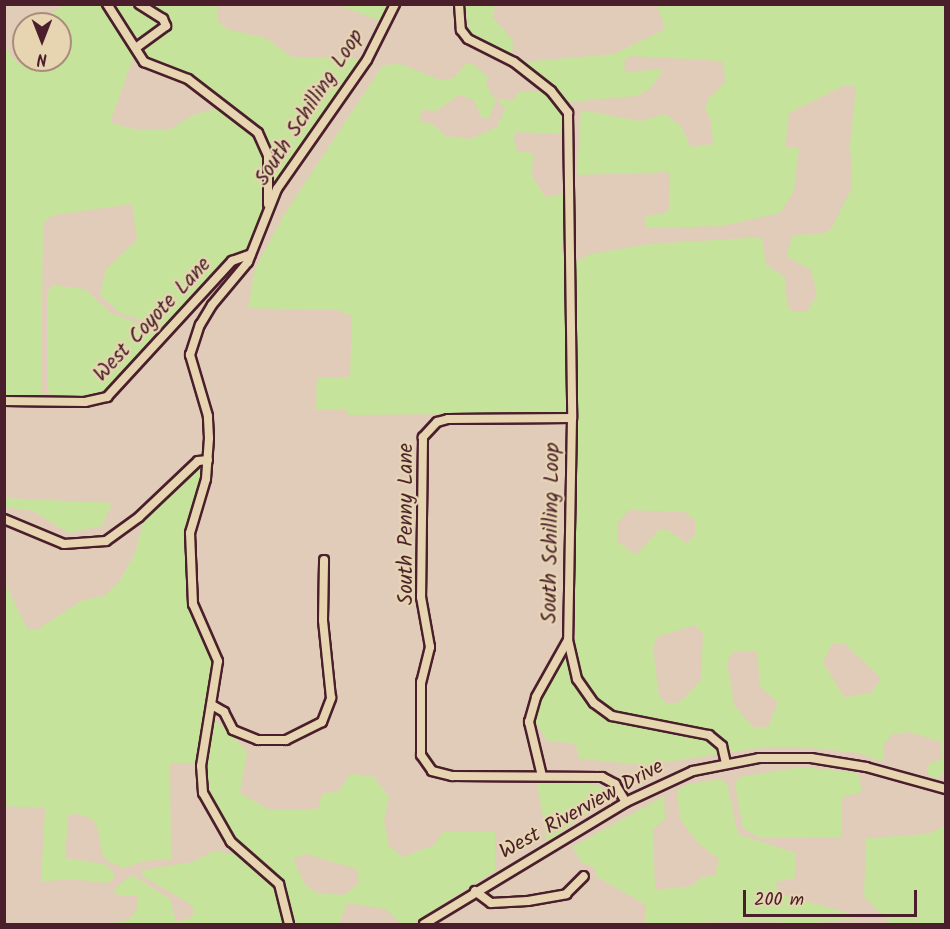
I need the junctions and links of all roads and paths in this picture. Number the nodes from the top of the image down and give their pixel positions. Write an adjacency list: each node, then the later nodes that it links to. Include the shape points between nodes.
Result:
1 (108, 4): 5 (street)
2 (139, 4): 5 (street, via 163,19 165,26)
3 (395, 4): 6 (street, South Schilling Loop, via 367,60 286,174)
4 (459, 4): 9 (street, South Schilling Loop, via 461,30 468,39 514,62 551,91 568,113)
5 (137, 47): 6 (street, via 144,62 188,79 258,133 268,155)
6 (268, 206): 7 (street, South Schilling Loop)
7 (251, 254): 8 (street, West Coyote Lane, via 232,261 107,397 85,402); 10 (street, South Schilling Loop, via 200,325 190,355 208,416)
8 (4, 401)
9 (572, 418): 13 (street, South Schilling Loop); 16 (street, South Penny Lane, via 448,419 428,429 421,446 421,597 430,647 421,682 421,755 440,775)
10 (208, 460): 11 (street, via 198,461 139,517 106,541 64,544); 14 (street, South Schilling Loop, via 190,533 193,604 218,661)
11 (4, 519)
12 (324, 560): 14 (street, via 323,620 331,698 321,722 300,736 258,740 232,730 224,712)
13 (568, 640): 15 (street, South Schilling Loop, via 577,679 602,709 623,720 708,735 722,747); 16 (street, via 536,697 529,722)
14 (212, 705): 21 (street, South Schilling Loop, via 201,766 203,793 231,842 279,884)
15 (726, 763): 17 (street, West Riverview Drive, via 811,758); 18 (street, West Riverview Drive, via 667,781)
16 (542, 776): 18 (street, South Penny Lane, via 602,777 615,784)
17 (945, 789)
18 (626, 802): 20 (street, West Riverview Drive)
19 (584, 876): 20 (street, via 566,894 528,901 491,903)
20 (475, 891): 22 (street, West Riverview Drive)
21 (289, 924)
22 (424, 924)

